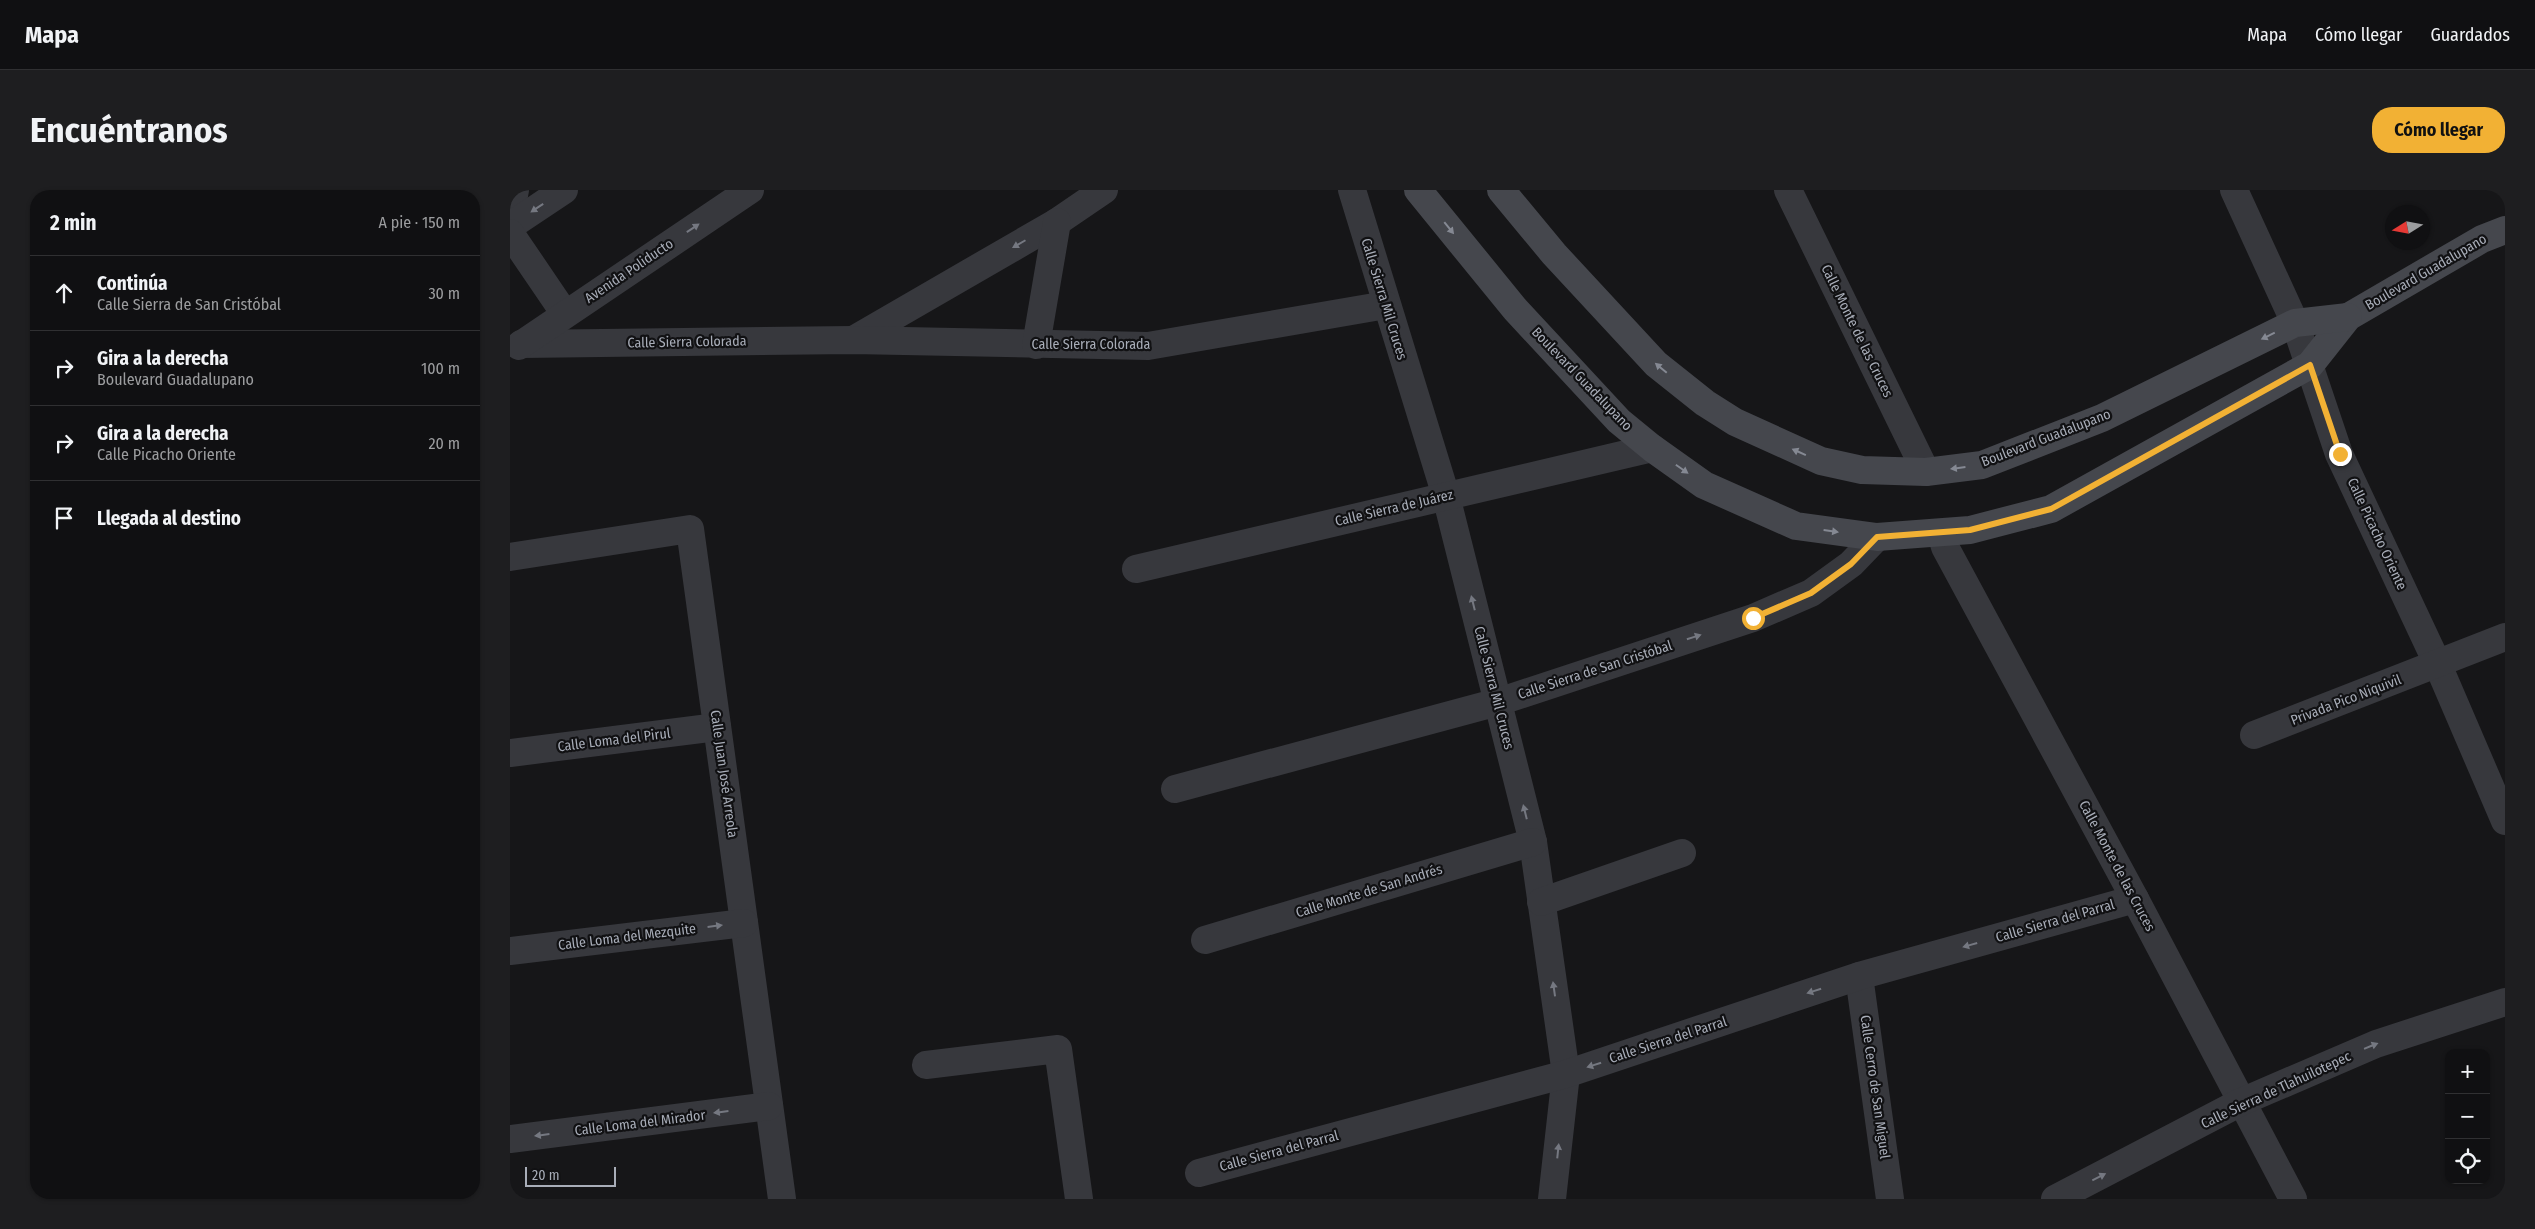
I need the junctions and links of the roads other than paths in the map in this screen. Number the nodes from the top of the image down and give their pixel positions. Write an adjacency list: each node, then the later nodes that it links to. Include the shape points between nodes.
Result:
1 (515, 190): 10 (street)
2 (564, 190): 12 (street, one-way to 12)
3 (750, 190): 16 (street, Avenida Poliducto, one-way to 3)
4 (1104, 190): 11 (street, Calle Sierra Colorada)
5 (1352, 190): 15 (street, Calle Sierra Mil Cruces)
6 (1418, 190): 23 (main road, Boulevard Guadalupano, one-way to 23, via 1515,309 1619,421)
7 (1501, 190): 24 (main road, Boulevard Guadalupano, one-way to 7, via 1862,470 1821,461 1735,422 1705,403 1656,364 1554,254)
8 (1788, 190): 24 (street, Calle Monte de las Cruces)
9 (2234, 190): 18 (street, Calle Picacho Oriente)
10 (510, 215)
11 (1057, 222): 19 (street, Calle Sierra Colorada, one-way to 19); 20 (street)
12 (510, 226)
13 (2505, 230): 17 (main road, Boulevard Guadalupano, via 2482,239)
14 (510, 232): 16 (street)
15 (1386, 305): 20 (street, Calle Sierra Colorada, via 1148,346); 25 (street, Calle Sierra Mil Cruces)
16 (565, 314): 21 (street, Avenida Poliducto)
17 (2348, 317): 18 (main road, Boulevard Guadalupano); 22 (main road, Boulevard Guadalupano)
18 (2295, 323): 22 (street, Calle Picacho Oriente); 24 (main road, Boulevard Guadalupano, one-way to 24, via 2102,418 1982,465)
19 (852, 340): 20 (street, Calle Sierra Colorada); 21 (street, Calle Sierra Colorada)
20 (1036, 344)
21 (515, 348)
22 (2310, 365): 26 (main road, Boulevard Guadalupano, via 2051,509 1970,530); 31 (street, Calle Picacho Oriente, via 2340,454)
23 (1652, 448): 25 (street, Calle Sierra de Juárez); 27 (main road, Boulevard Guadalupano, one-way to 27, via 1704,484 1796,526)
24 (1926, 472)
25 (1446, 496): 29 (street, Calle Sierra de Juárez); 32 (street, Calle Sierra Mil Cruces, one-way to 25)
26 (1941, 534): 27 (main road, Boulevard Guadalupano); 40 (street, Calle Monte de las Cruces, via 1945,547)
27 (1877, 537): 32 (street, Calle Sierra de San Cristóbal, one-way to 27, via 1753,618 1811,593 1851,564)
28 (510, 557): 33 (street, Calle Juan José Arreola, via 690,529)
29 (1136, 568)
30 (2505, 637): 31 (street, Privada Pico Niquivil)
31 (2438, 665): 34 (street, Privada Pico Niquivil); 37 (street, Calle Picacho Oriente)
32 (1498, 702): 36 (street, Calle Sierra de San Cristóbal); 38 (street, Calle Sierra Mil Cruces, one-way to 32)
33 (717, 727): 35 (street, Calle Loma del Pirul); 42 (street, Calle Juan José Arreola)
34 (2254, 735)
35 (510, 753)
36 (1175, 789)
37 (2505, 820)
38 (1533, 842): 41 (street, Calle Sierra Mil Cruces); 43 (street, Calle Monte de San Andrés)
39 (1682, 853): 41 (street)
40 (2135, 899): 45 (street, Calle Sierra del Parral, one-way to 45); 49 (street, Calle Monte de las Cruces)
41 (1541, 902): 48 (street, Calle Sierra Mil Cruces, one-way to 41)
42 (744, 923): 44 (street, Calle Loma del Mezquite, one-way to 42); 50 (street, Calle Juan José Arreola)
43 (1205, 940)
44 (510, 951)
45 (1859, 976): 48 (street, Calle Sierra del Parral, one-way to 48); 56 (street, Calle Cerro de San Miguel)
46 (2505, 1002): 49 (street, Calle Sierra de Tlahuilotepec, one-way to 46, via 2376,1044)
47 (926, 1065): 54 (street, via 1058,1049)
48 (1566, 1074): 52 (street, Calle Sierra del Parral); 55 (street, Calle Sierra Mil Cruces, one-way to 48)
49 (2241, 1102): 57 (street, Calle Sierra de Tlahuilotepec, one-way to 49); 58 (street, Calle Monte de las Cruces)
50 (769, 1106): 51 (street, Calle Loma del Mirador, one-way to 51); 53 (street, Calle Juan José Arreola)
51 (510, 1139)
52 (1199, 1173)
53 (782, 1199)
54 (1079, 1199)
55 (1552, 1199)
56 (1890, 1199)
57 (2055, 1199)
58 (2293, 1199)

